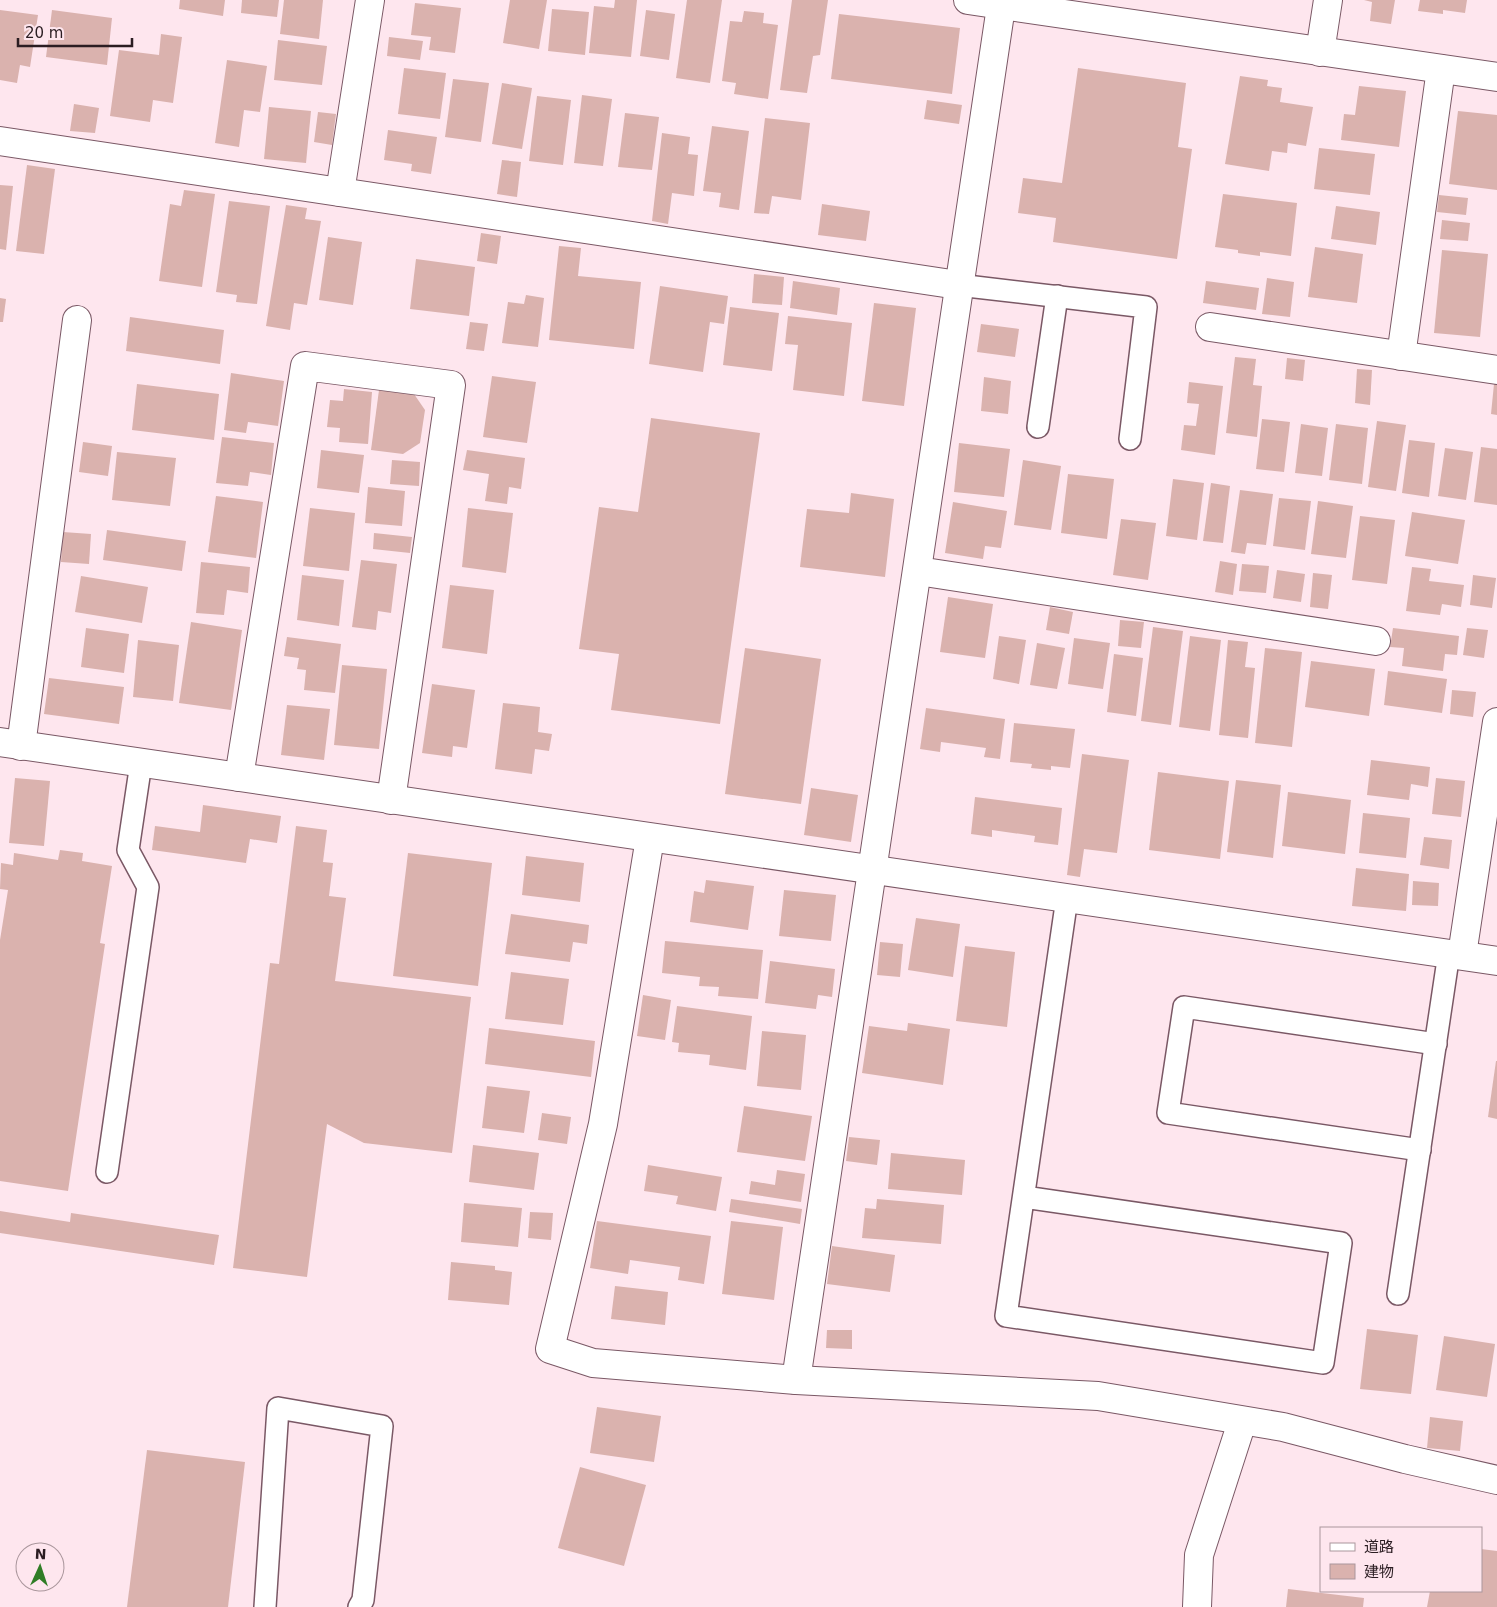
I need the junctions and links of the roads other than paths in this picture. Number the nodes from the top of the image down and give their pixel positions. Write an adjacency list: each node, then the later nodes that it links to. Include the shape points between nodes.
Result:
1 (370, 0): 9 (street)
2 (968, 0): 4 (street)
3 (1328, 0): 5 (street)
4 (1002, 2): 5 (street); 10 (street)
5 (1320, 52): 6 (street)
6 (1441, 69): 7 (street); 14 (street)
7 (1497, 77)
8 (0, 141): 9 (street)
9 (340, 192): 10 (street)
10 (958, 285): 11 (lane); 18 (street)
11 (1056, 296): 16 (lane); 17 (lane, via 1146,308)
12 (77, 320): 21 (street)
13 (1210, 327): 14 (street)
14 (1401, 356): 15 (street)
15 (1497, 370)
16 (1038, 427)
17 (1130, 439)
18 (918, 571): 19 (street); 26 (street)
19 (1376, 641)
20 (1497, 722): 28 (street)
21 (10, 744): 22 (street)
22 (141, 764): 23 (street); 32 (lane, via 128,850 148,886)
23 (239, 778): 24 (street); 24 (street, via 305,366 451,385)
24 (391, 800): 25 (street)
25 (650, 838): 26 (street); 35 (street, via 603,1124 550,1349 593,1363)
26 (872, 870): 27 (street); 35 (street)
27 (1067, 898): 28 (street); 33 (lane)
28 (1456, 954): 29 (street); 30 (lane)
29 (1497, 960)
30 (1436, 1044): 31 (lane); 31 (lane, via 1184,1007 1168,1113)
31 (1420, 1150): 34 (lane)
32 (107, 1172)
33 (1024, 1197): 33 (lane, via 1006,1316 1323,1363 1341,1243)
34 (1398, 1294)
35 (796, 1380): 36 (street, via 1098,1396)
36 (1242, 1422): 37 (street, via 1283,1427); 40 (street, via 1199,1555)
37 (1497, 1480)
38 (265, 1607): 39 (lane, via 278,1408 382,1426 363,1600)
39 (358, 1607)
40 (1197, 1607)

